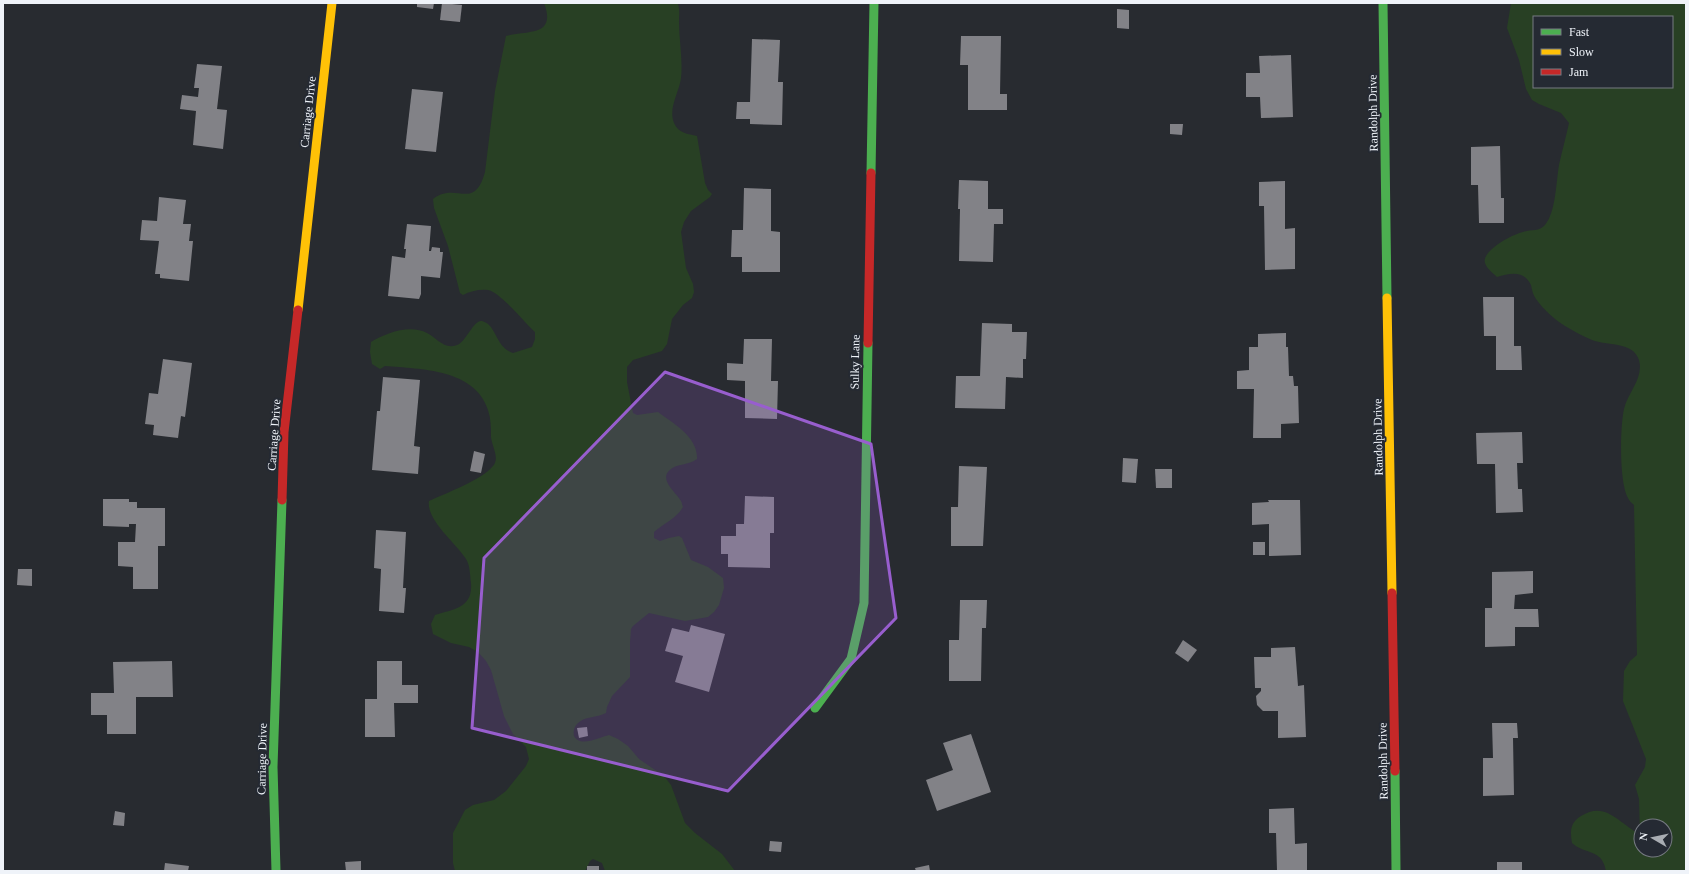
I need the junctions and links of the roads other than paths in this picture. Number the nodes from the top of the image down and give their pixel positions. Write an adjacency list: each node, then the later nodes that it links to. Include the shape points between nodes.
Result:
1 (332, 3): 5 (street, Carriage Drive, via 284,432 273,767)
2 (874, 3): 4 (street, Sulky Lane, via 864,603 851,659)
3 (1383, 3): 6 (street, Randolph Drive)
4 (815, 708)
5 (276, 871)
6 (1396, 871)

